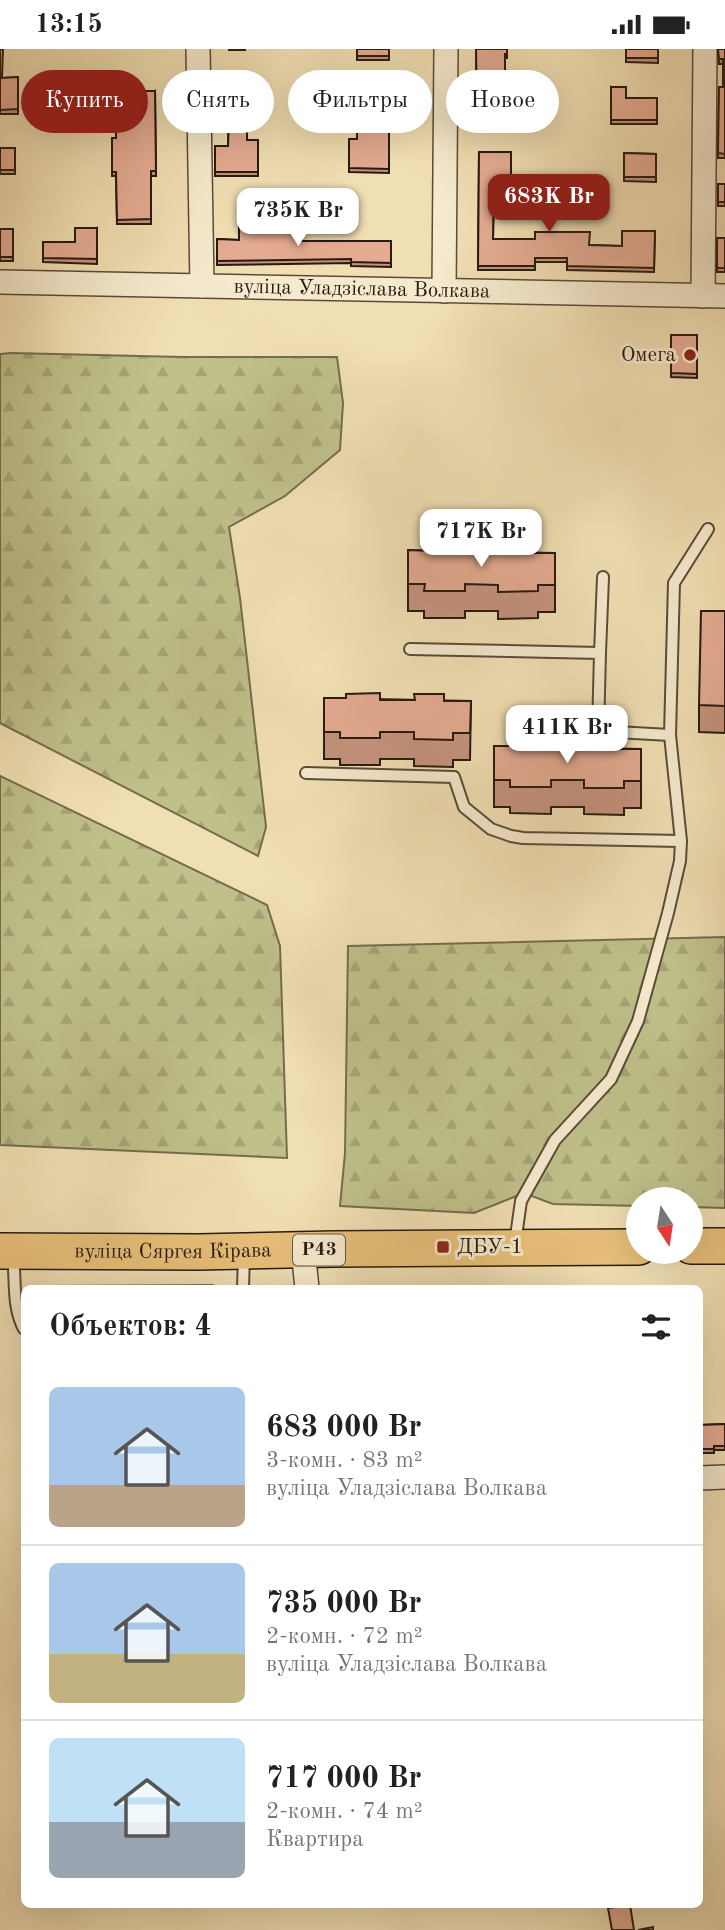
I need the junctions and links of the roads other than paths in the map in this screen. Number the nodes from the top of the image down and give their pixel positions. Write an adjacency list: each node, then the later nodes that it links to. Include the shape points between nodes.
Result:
1 (198, 49): 5 (street)
2 (446, 49): 6 (street)
3 (705, 49): 7 (street)
4 (0, 282): 5 (street, вуліца Уладзіслава Волкава)
5 (202, 286): 6 (street, вуліца Уладзіслава Волкава)
6 (444, 291): 7 (street, вуліца Уладзіслава Волкава)
7 (714, 296)
8 (708, 529): 12 (lane, via 674,583)
9 (603, 577): 11 (lane)
10 (410, 649): 11 (lane)
11 (600, 653): 12 (lane, via 598,731)
12 (670, 735): 14 (lane)
13 (306, 773): 14 (lane, via 454,777 471,814 491,829 523,838)
14 (681, 841): 17 (lane, via 668,913 638,1021 611,1079 555,1140 521,1201)
15 (704, 1246): 16 (main road)
16 (725, 1246)
17 (515, 1247): 18 (main road, вуліца Сяргея Кірава / Р43); 21 (main road, вуліца Сяргея Кірава / Р43)
18 (626, 1247)
19 (6, 1251): 20 (main road, вуліца Сяргея Кірава / Р43); 24 (lane)
20 (244, 1251): 21 (main road, вуліца Сяргея Кірава / Р43); 22 (lane)
21 (303, 1251): 23 (street)
22 (243, 1285)
23 (307, 1285)
24 (21, 1321)
25 (725, 1477): 26 (street)
26 (703, 1478)

